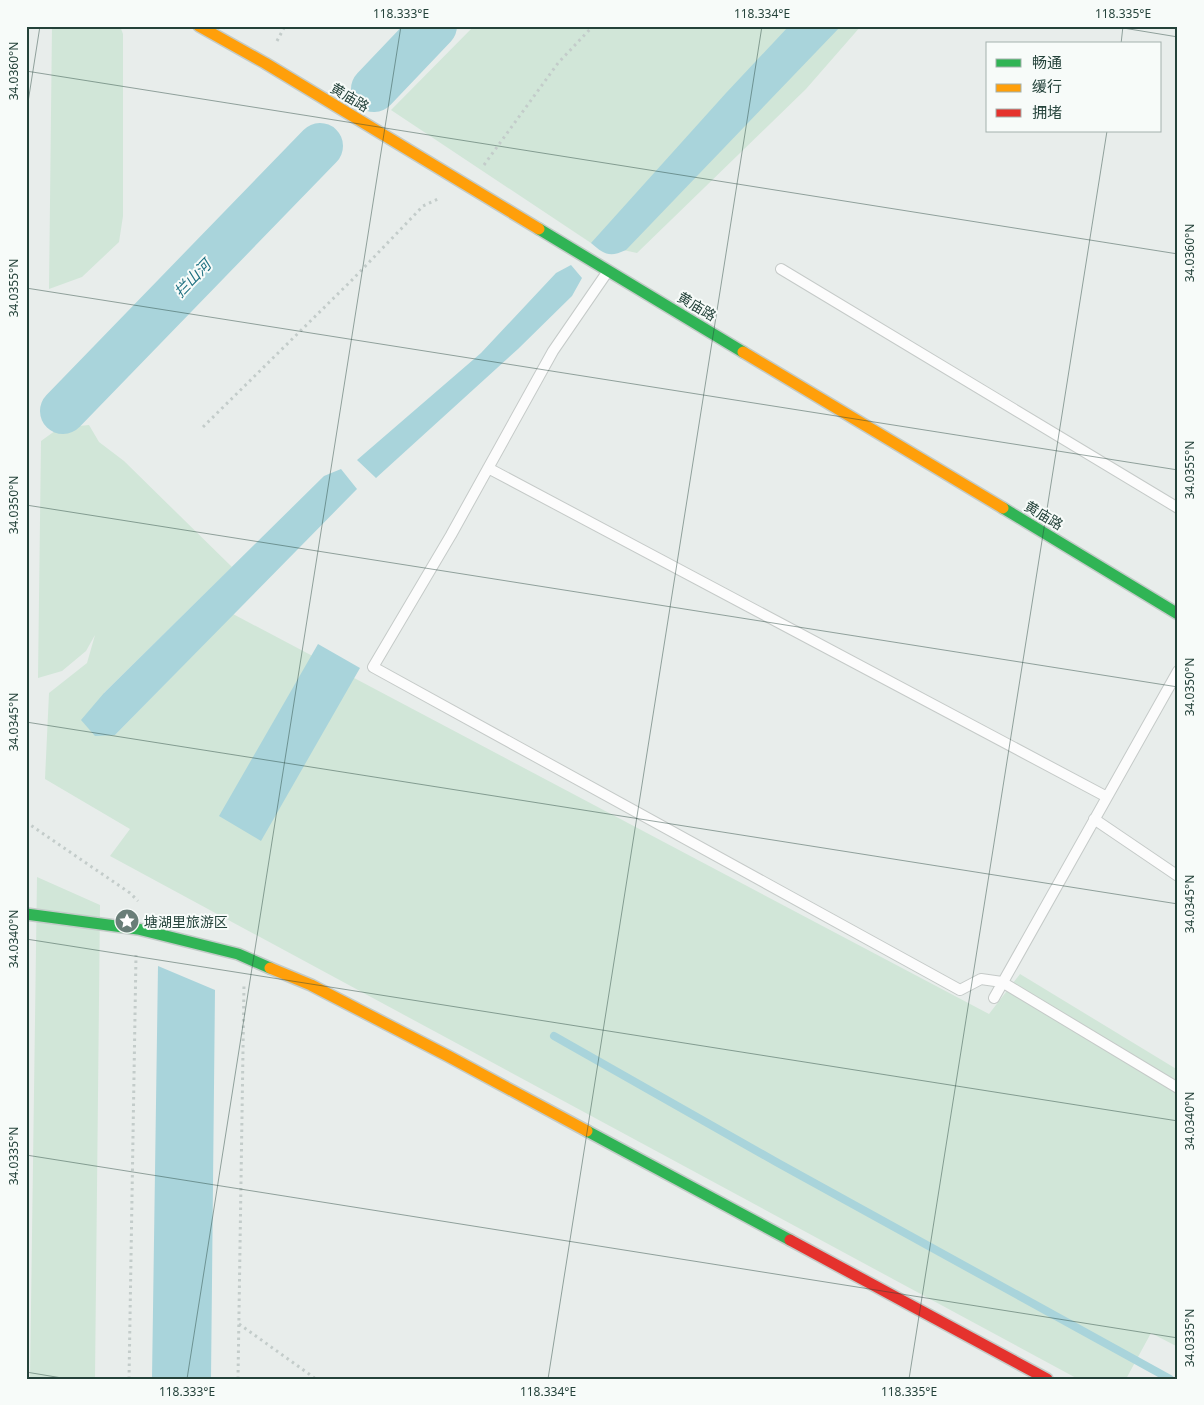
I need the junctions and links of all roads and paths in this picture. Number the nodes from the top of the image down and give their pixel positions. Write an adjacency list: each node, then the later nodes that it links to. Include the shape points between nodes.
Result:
1 (199, 26): 3 (street, 黄庙路)
2 (593, 26): 3 (path, via 558,63)
3 (469, 186): 5 (street, 黄庙路); 6 (path, via 423,206 352,281)
4 (780, 269): 8 (lane)
5 (608, 270): 7 (lane, via 553,351); 9 (street, 黄庙路)
6 (203, 427)
7 (488, 468): 11 (lane); 18 (lane, via 373,667 960,990 981,979)
8 (1178, 508)
9 (1178, 614)
10 (1178, 671): 11 (lane)
11 (1107, 797): 12 (lane)
12 (1094, 819): 14 (lane); 18 (lane)
13 (26, 822): 16 (path, via 142,904)
14 (1178, 876)
15 (26, 914): 16 (street)
16 (138, 929): 17 (street); 22 (path)
17 (238, 954): 21 (path, via 244,981); 25 (street, via 311,985 448,1056)
18 (1002, 982): 19 (lane); 20 (lane)
19 (994, 998)
20 (1178, 1088)
21 (239, 1324): 23 (path); 24 (path)
22 (129, 1379)
23 (238, 1379)
24 (316, 1379)
25 (1047, 1379)

